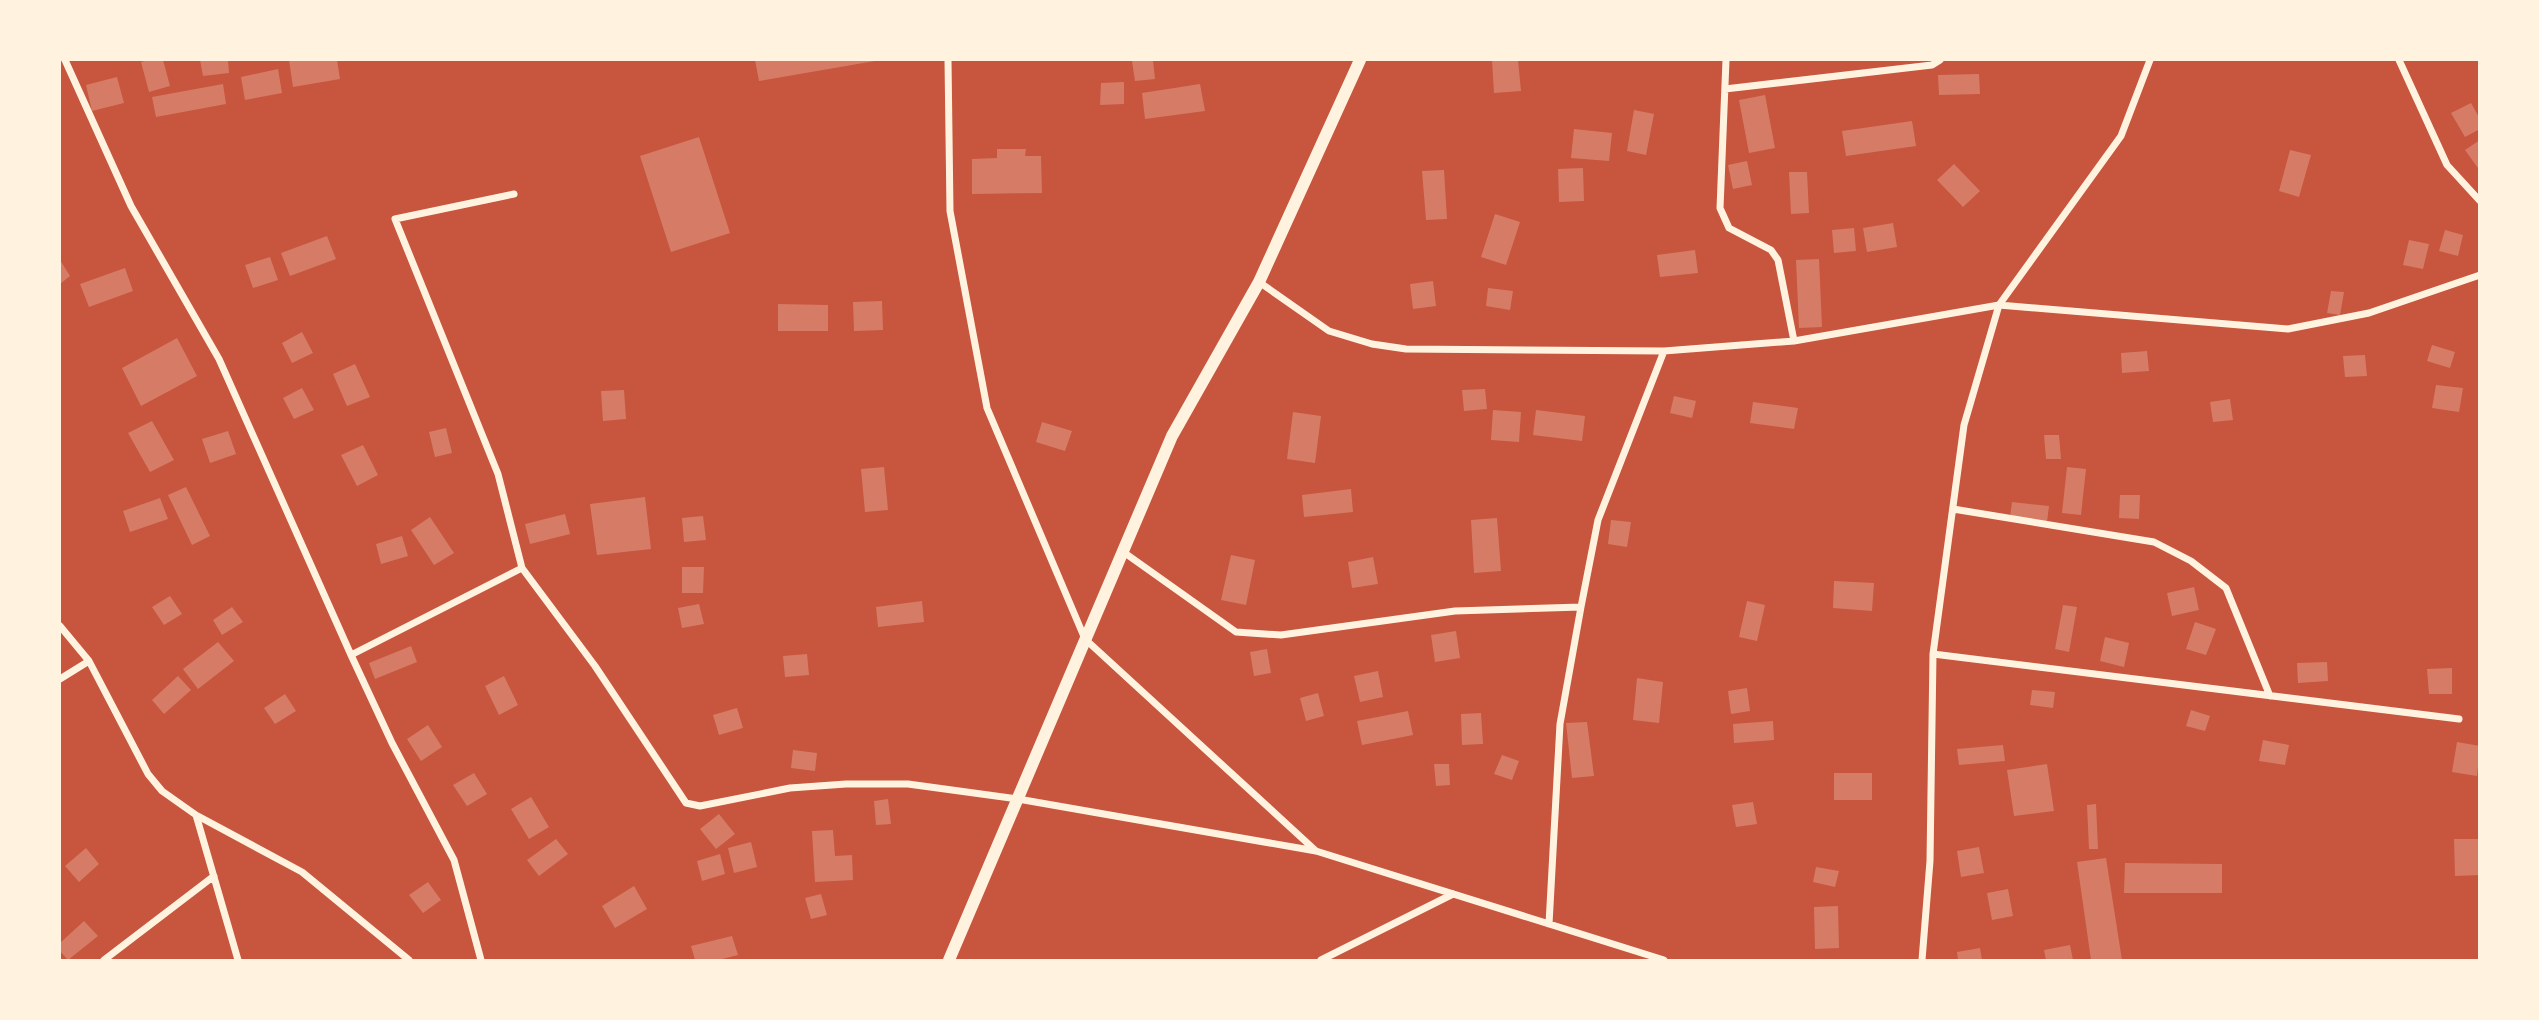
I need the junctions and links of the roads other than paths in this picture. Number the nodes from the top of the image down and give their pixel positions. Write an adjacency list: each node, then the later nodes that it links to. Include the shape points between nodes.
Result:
1 (65, 60): 23 (street, via 131,206 219,359)
2 (948, 60): 21 (street, via 950,211 987,408)
3 (1360, 60): 12 (street)
4 (1726, 60): 8 (street)
5 (1940, 60): 8 (street, via 1932,65)
6 (2150, 60): 13 (street, via 2121,136)
7 (2399, 60): 10 (street, via 2447,165)
8 (1725, 89): 14 (street, via 1720,208 1729,228 1771,250 1778,260)
9 (514, 194): 18 (street, via 395,219 498,474)
10 (2480, 201)
11 (2480, 275): 13 (street, via 2369,313 2288,329)
12 (1259, 282): 15 (street, via 1329,331 1372,344 1406,349); 17 (street, via 1172,436)
13 (1999, 304): 14 (street); 16 (street, via 1964,425)
14 (1794, 341): 15 (street)
15 (1664, 351): 19 (street, via 1598,520)
16 (1953, 509): 22 (street); 26 (street, via 2154,542 2191,561 2225,588)
17 (1122, 551): 19 (street, via 1236,632 1281,635 1455,611); 21 (street)
18 (522, 569): 23 (street); 28 (street, via 595,666 686,803 700,806 790,788 846,784 908,784)
19 (1581, 607): 33 (street, via 1560,724)
20 (60, 626): 24 (street)
21 (1085, 639): 28 (street); 30 (street)
22 (1933, 654): 26 (street); 41 (street, via 1930,860)
23 (351, 655): 37 (street, via 454,860)
24 (89, 661): 25 (street); 29 (street, via 148,774 162,791)
25 (60, 679)
26 (2270, 696): 27 (street)
27 (2459, 719)
28 (1018, 799): 30 (street); 38 (street)
29 (196, 815): 31 (street); 36 (street, via 302,872)
30 (1316, 851): 32 (street)
31 (214, 876): 34 (street); 35 (street)
32 (1454, 894): 33 (street); 39 (street)
33 (1549, 925): 40 (street)
34 (104, 961)
35 (238, 961)
36 (408, 961)
37 (481, 961)
38 (949, 961)
39 (1321, 961)
40 (1664, 961)
41 (1922, 961)

